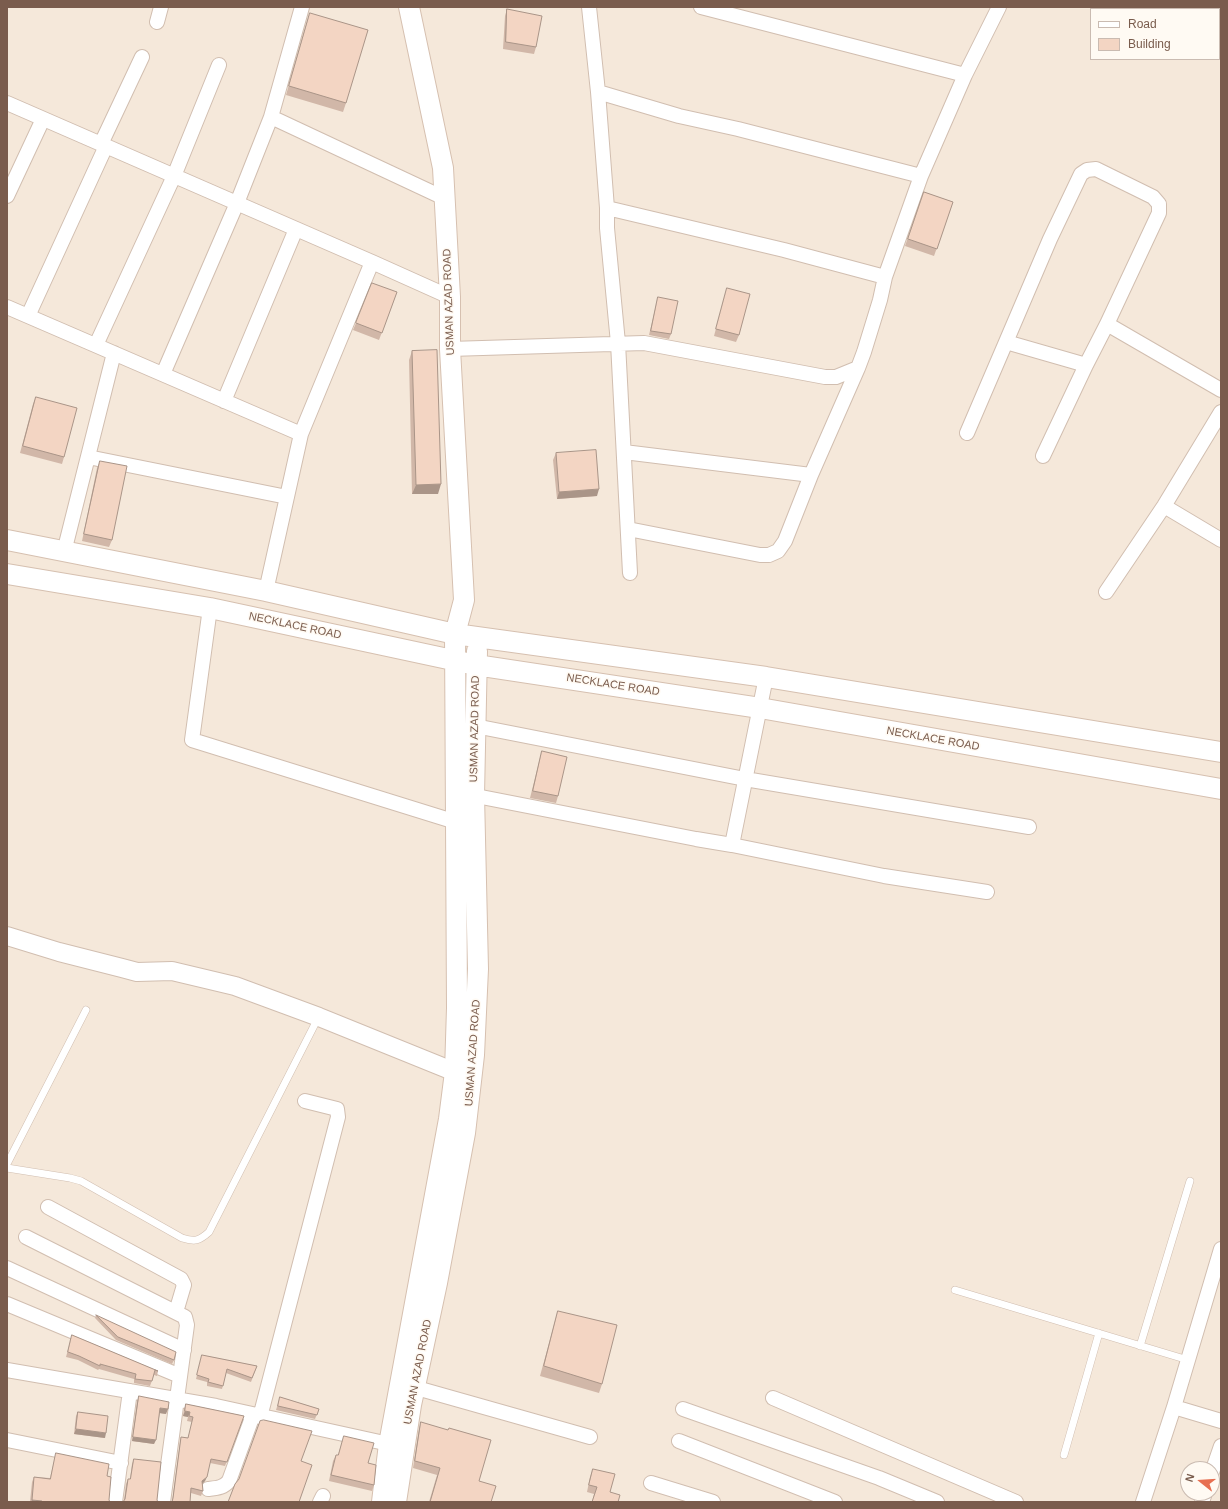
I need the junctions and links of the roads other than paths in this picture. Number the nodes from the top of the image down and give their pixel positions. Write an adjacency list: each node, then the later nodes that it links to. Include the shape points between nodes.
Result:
1 (160, 7): 7 (street)
2 (302, 7): 13 (street)
3 (409, 7): 19 (main road, USMAN AZAD ROAD, via 443,168)
4 (589, 7): 11 (street)
5 (701, 7): 10 (street)
6 (999, 7): 10 (street)
7 (157, 22)
8 (142, 57): 15 (street)
9 (219, 65): 16 (street)
10 (965, 75): 17 (street)
11 (598, 92): 17 (street, via 679,116); 21 (street)
12 (7, 103): 14 (street)
13 (271, 117): 19 (street); 20 (street)
14 (43, 119): 15 (street); 18 (street)
15 (104, 145): 16 (street); 27 (street)
16 (174, 176): 20 (street); 31 (street)
17 (921, 176): 24 (street)
18 (7, 196)
19 (444, 198): 25 (main road, USMAN AZAD ROAD)
20 (237, 203): 22 (street); 36 (street)
21 (607, 208): 24 (street); 30 (street)
22 (296, 229): 23 (street); 38 (street)
23 (372, 262): 25 (street); 41 (street)
24 (885, 277): 35 (street)
25 (450, 297): 32 (main road, USMAN AZAD ROAD)
26 (7, 307): 27 (street)
27 (28, 316): 31 (street)
28 (1107, 324): 29 (street, via 1159,213 1159,204 1152,197 1096,169 1081,174); 34 (street); 37 (street)
29 (1006, 342): 34 (street); 40 (street)
30 (618, 343): 32 (street); 35 (street, via 644,343 824,377 836,377); 42 (street)
31 (96, 345): 33 (street)
32 (450, 349): 56 (main road, USMAN AZAD ROAD)
33 (114, 353): 36 (street); 44 (street)
34 (1086, 365): 43 (street)
35 (858, 368): 45 (street)
36 (163, 374): 38 (street)
37 (1221, 390)
38 (224, 401): 41 (street)
39 (1221, 412): 47 (street)
40 (967, 433)
41 (301, 434): 46 (street)
42 (624, 452): 45 (street); 48 (street)
43 (1043, 456)
44 (88, 457): 46 (street); 51 (street)
45 (811, 475): 48 (street, via 785,541 778,551 769,555)
46 (287, 498): 54 (street)
47 (1164, 506): 50 (street); 55 (street)
48 (628, 529): 52 (street)
49 (7, 540): 51 (main road)
50 (1221, 540)
51 (64, 552): 54 (main road)
52 (630, 573)
53 (7, 574): 57 (main road, NECKLACE ROAD)
54 (266, 591): 58 (main road)
55 (1106, 592)
56 (464, 600): 58 (main road, USMAN AZAD ROAD); 59 (main road, USMAN AZAD ROAD)
57 (210, 608): 60 (main road, NECKLACE ROAD); 69 (street, via 192,740)
58 (455, 634): 59 (main road); 60 (main road, USMAN AZAD ROAD)
59 (477, 636): 61 (main road, USMAN AZAD ROAD); 62 (main road)
60 (455, 660): 61 (main road, NECKLACE ROAD); 68 (main road, USMAN AZAD ROAD)
61 (476, 665): 63 (main road, NECKLACE ROAD); 64 (main road, USMAN AZAD ROAD)
62 (766, 677): 63 (street); 65 (main road)
63 (760, 708): 66 (street); 67 (main road, NECKLACE ROAD)
64 (475, 726): 66 (street); 68 (main road, USMAN AZAD ROAD)
65 (1221, 752)
66 (745, 778): 70 (street); 71 (street)
67 (1221, 789)
68 (465, 794): 69 (main road, USMAN AZAD ROAD); 71 (street); 94 (main road, USMAN AZAD ROAD, via 478,969 474,1056 466,1133 437,1283)
69 (456, 822): 76 (main road, USMAN AZAD ROAD, via 458,953)
70 (1029, 828)
71 (732, 845): 72 (street, via 884,876)
72 (987, 892)
73 (7, 936): 75 (street, via 137,972 172,971 199,976 235,986)
74 (86, 1010): 78 (lane)
75 (319, 1017): 76 (street); 79 (lane, via 209,1232 201,1239 182,1238 82,1181)
76 (455, 1072): 94 (main road, USMAN AZAD ROAD)
77 (305, 1101): 100 (street, via 337,1109 338,1117)
78 (7, 1164)
79 (7, 1168)
80 (1190, 1181): 89 (lane)
81 (48, 1207): 87 (street, via 181,1279 184,1285)
82 (26, 1237): 87 (street)
83 (1221, 1249): 91 (street)
84 (7, 1268): 90 (street)
85 (955, 1290): 88 (lane)
86 (7, 1304): 93 (street)
87 (176, 1312): 90 (street, via 185,1317 186,1321)
88 (1098, 1333): 89 (lane); 107 (lane)
89 (1140, 1346): 91 (lane)
90 (184, 1350): 93 (street)
91 (1188, 1360): 98 (street)
92 (7, 1370): 95 (street)
93 (180, 1376): 97 (street)
94 (407, 1385): 102 (street); 105 (main road, USMAN AZAD ROAD)
95 (130, 1391): 97 (street); 109 (street)
96 (773, 1398): 119 (street)
97 (177, 1400): 100 (street); 113 (street)
98 (1174, 1407): 101 (street); 120 (street)
99 (684, 1409): 118 (street)
100 (256, 1416): 105 (street); 111 (street, via 229,1481 220,1488)
101 (1221, 1421)
102 (590, 1437)
103 (7, 1440): 109 (street)
104 (679, 1441): 117 (street)
105 (397, 1446): 114 (main road, USMAN AZAD ROAD); 115 (main road, USMAN AZAD ROAD)
106 (1221, 1446): 108 (street)
107 (1064, 1456)
108 (1216, 1461)
109 (121, 1463): 112 (street)
110 (651, 1483): 116 (street)
111 (208, 1489)
112 (115, 1502)
113 (162, 1502)
114 (382, 1502)
115 (396, 1502)
116 (713, 1502)
117 (835, 1502)
118 (937, 1502)
119 (1016, 1502)
120 (1143, 1502)

